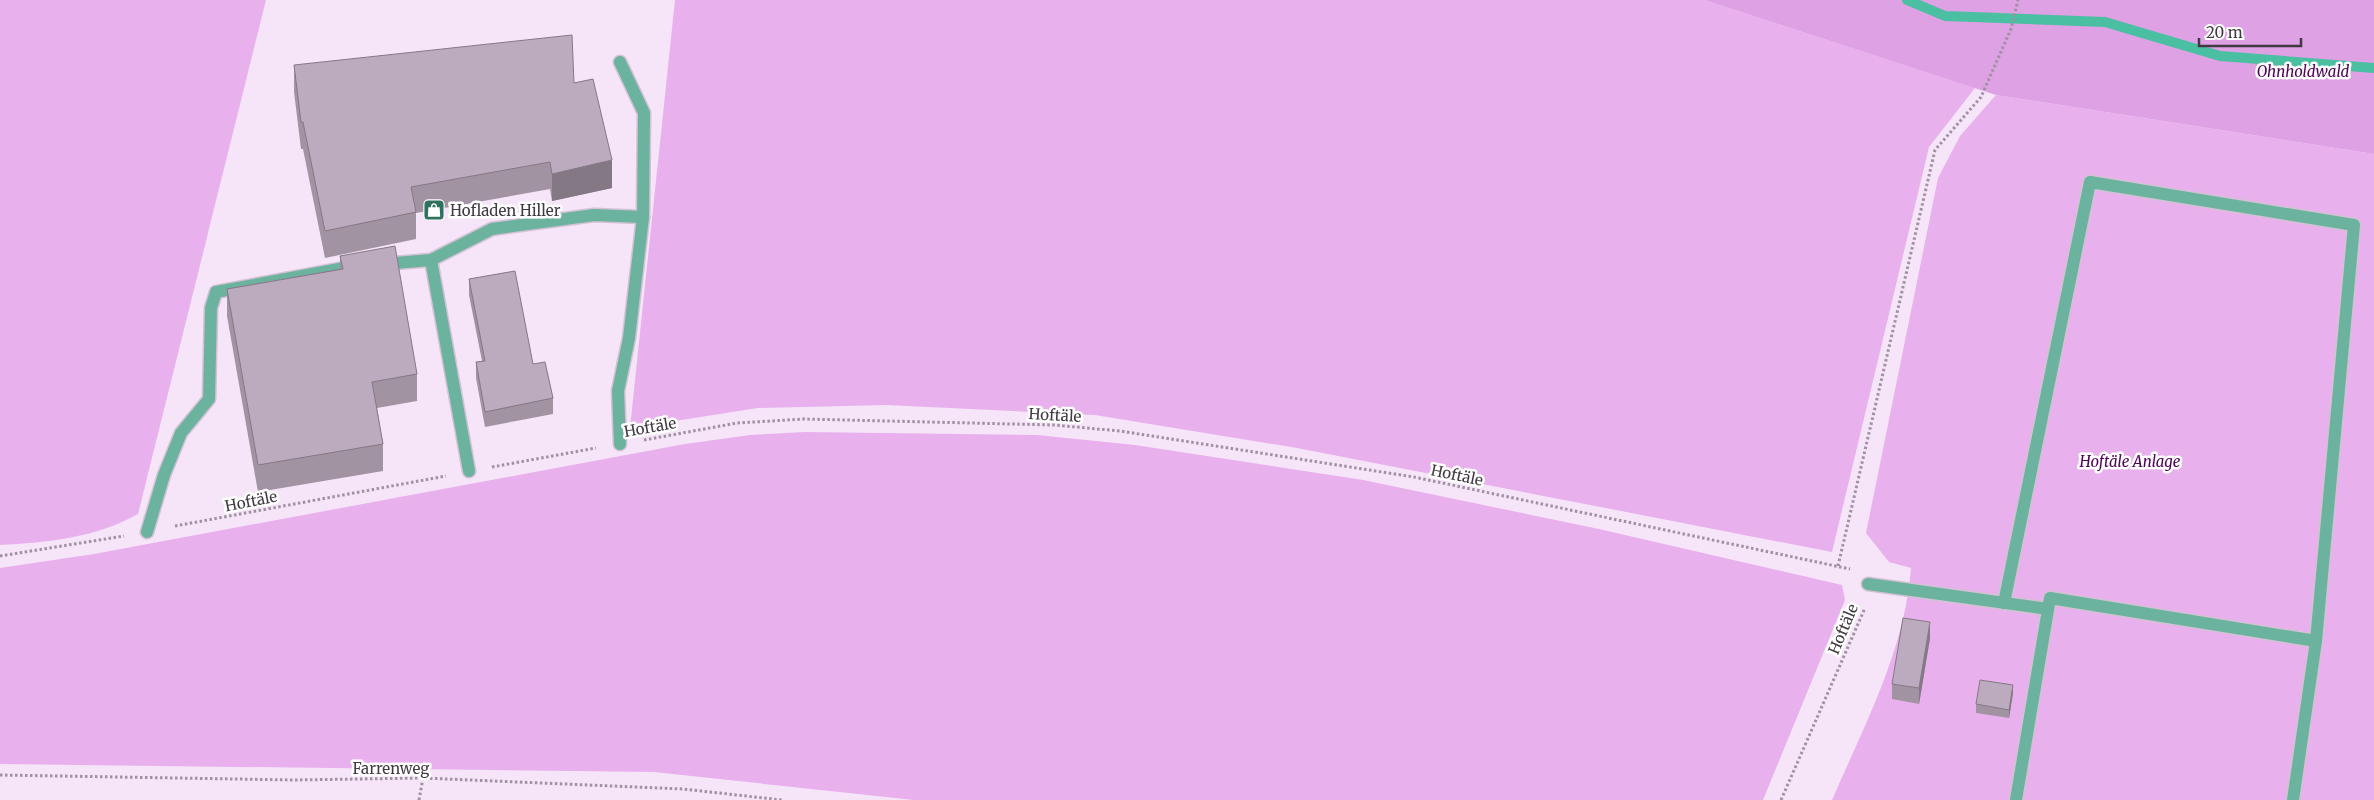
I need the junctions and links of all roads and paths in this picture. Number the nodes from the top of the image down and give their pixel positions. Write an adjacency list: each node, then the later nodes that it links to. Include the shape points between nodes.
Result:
1 (2018, 0): 9 (path, via 2011,29 1981,97 1935,150)
2 (620, 62): 3 (lane, via 644,113)
3 (643, 217): 4 (lane, via 594,215 492,229); 5 (lane, via 632,321 618,391)
4 (431, 260): 6 (lane); 7 (lane, via 340,268 216,292 211,308 209,399 181,433)
5 (620, 444): 6 (path, Hoftäle); 9 (path, Hoftäle, via 737,423 804,419 1054,425 1120,431 1414,477)
6 (470, 471): 7 (path, Hoftäle)
7 (147, 532): 8 (path, Hoftäle)
8 (0, 556)
9 (1838, 566): 10 (path, Hoftäle, via 1857,571)
10 (1868, 584): 11 (lane); 18 (path, Hoftäle, via 1868,601)
11 (2004, 603): 12 (lane); 13 (lane, via 2090,182 2354,225)
12 (2048, 609): 13 (lane, via 2050,598); 19 (lane)
13 (2316, 641): 20 (lane)
14 (0, 775): 15 (path, Farrenweg, via 294,780)
15 (423, 778): 16 (path); 17 (path, Farrenweg, via 683,789)
16 (419, 800)
17 (782, 800)
18 (1781, 800)
19 (2016, 800)
20 (2292, 800)

